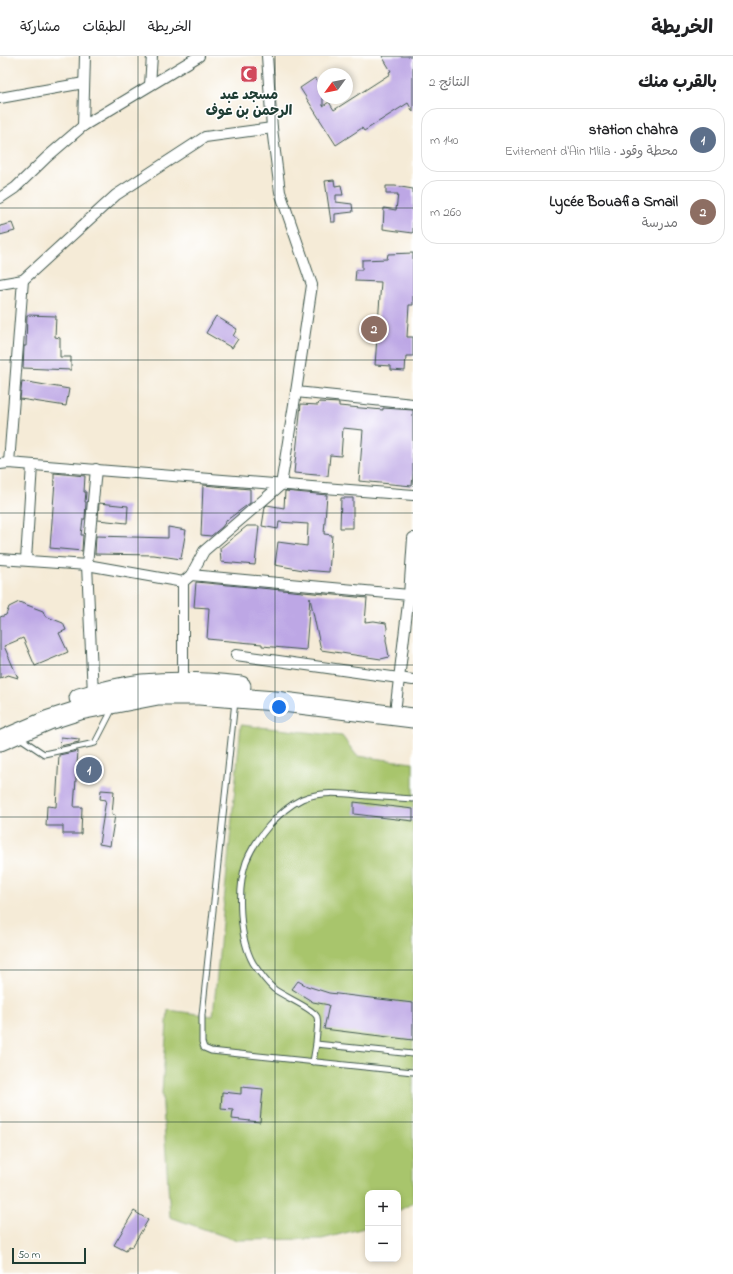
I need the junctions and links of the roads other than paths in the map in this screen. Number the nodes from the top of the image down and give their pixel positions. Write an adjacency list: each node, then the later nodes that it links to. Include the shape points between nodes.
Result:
1 (85, 56): 5 (street)
2 (152, 56): 6 (street)
3 (199, 56): 6 (street)
4 (267, 56): 9 (street)
5 (84, 83): 7 (street); 8 (street)
6 (150, 85): 8 (street)
7 (0, 98)
8 (83, 126): 10 (street, via 15,188)
9 (272, 128): 11 (street, via 205,137 116,195); 13 (street, via 280,192 312,285)
10 (0, 198)
11 (24, 280): 12 (street); 15 (street)
12 (0, 284)
13 (296, 392): 14 (street); 18 (street)
14 (413, 404)
15 (5, 463): 16 (street)
16 (32, 465): 17 (street); 22 (street)
17 (96, 469): 18 (street); 23 (street)
18 (281, 484): 19 (street); 24 (street, via 204,551)
19 (413, 495)
20 (413, 538): 26 (street)
21 (0, 559): 22 (street)
22 (26, 560): 23 (street)
23 (87, 565): 25 (street); 31 (street)
24 (191, 575): 25 (street); 26 (street)
25 (183, 582): 30 (street)
26 (412, 594): 28 (street)
27 (236, 655): 28 (street)
28 (400, 678): 29 (street); 34 (street)
29 (413, 680)
30 (183, 682): 31 (highway, via 142,684); 34 (highway, via 214,683)
31 (93, 694): 36 (highway, via 52,706)
32 (235, 698): 33 (highway, via 199,695 158,696); 35 (highway); 40 (lane, via 202,1015 202,1042 204,1048 211,1051)
33 (116, 702): 36 (highway, via 80,710); 36 (lane, via 95,743 44,754)
34 (404, 705)
35 (413, 718)
36 (5, 734)
37 (413, 799): 38 (lane, via 337,793 302,799 274,820 262,834 246,863 242,881 241,919 247,949 263,977 274,989 315,1014)
38 (316, 1044): 39 (lane); 40 (lane)
39 (413, 1054)
40 (313, 1062): 41 (lane)
41 (413, 1072)

